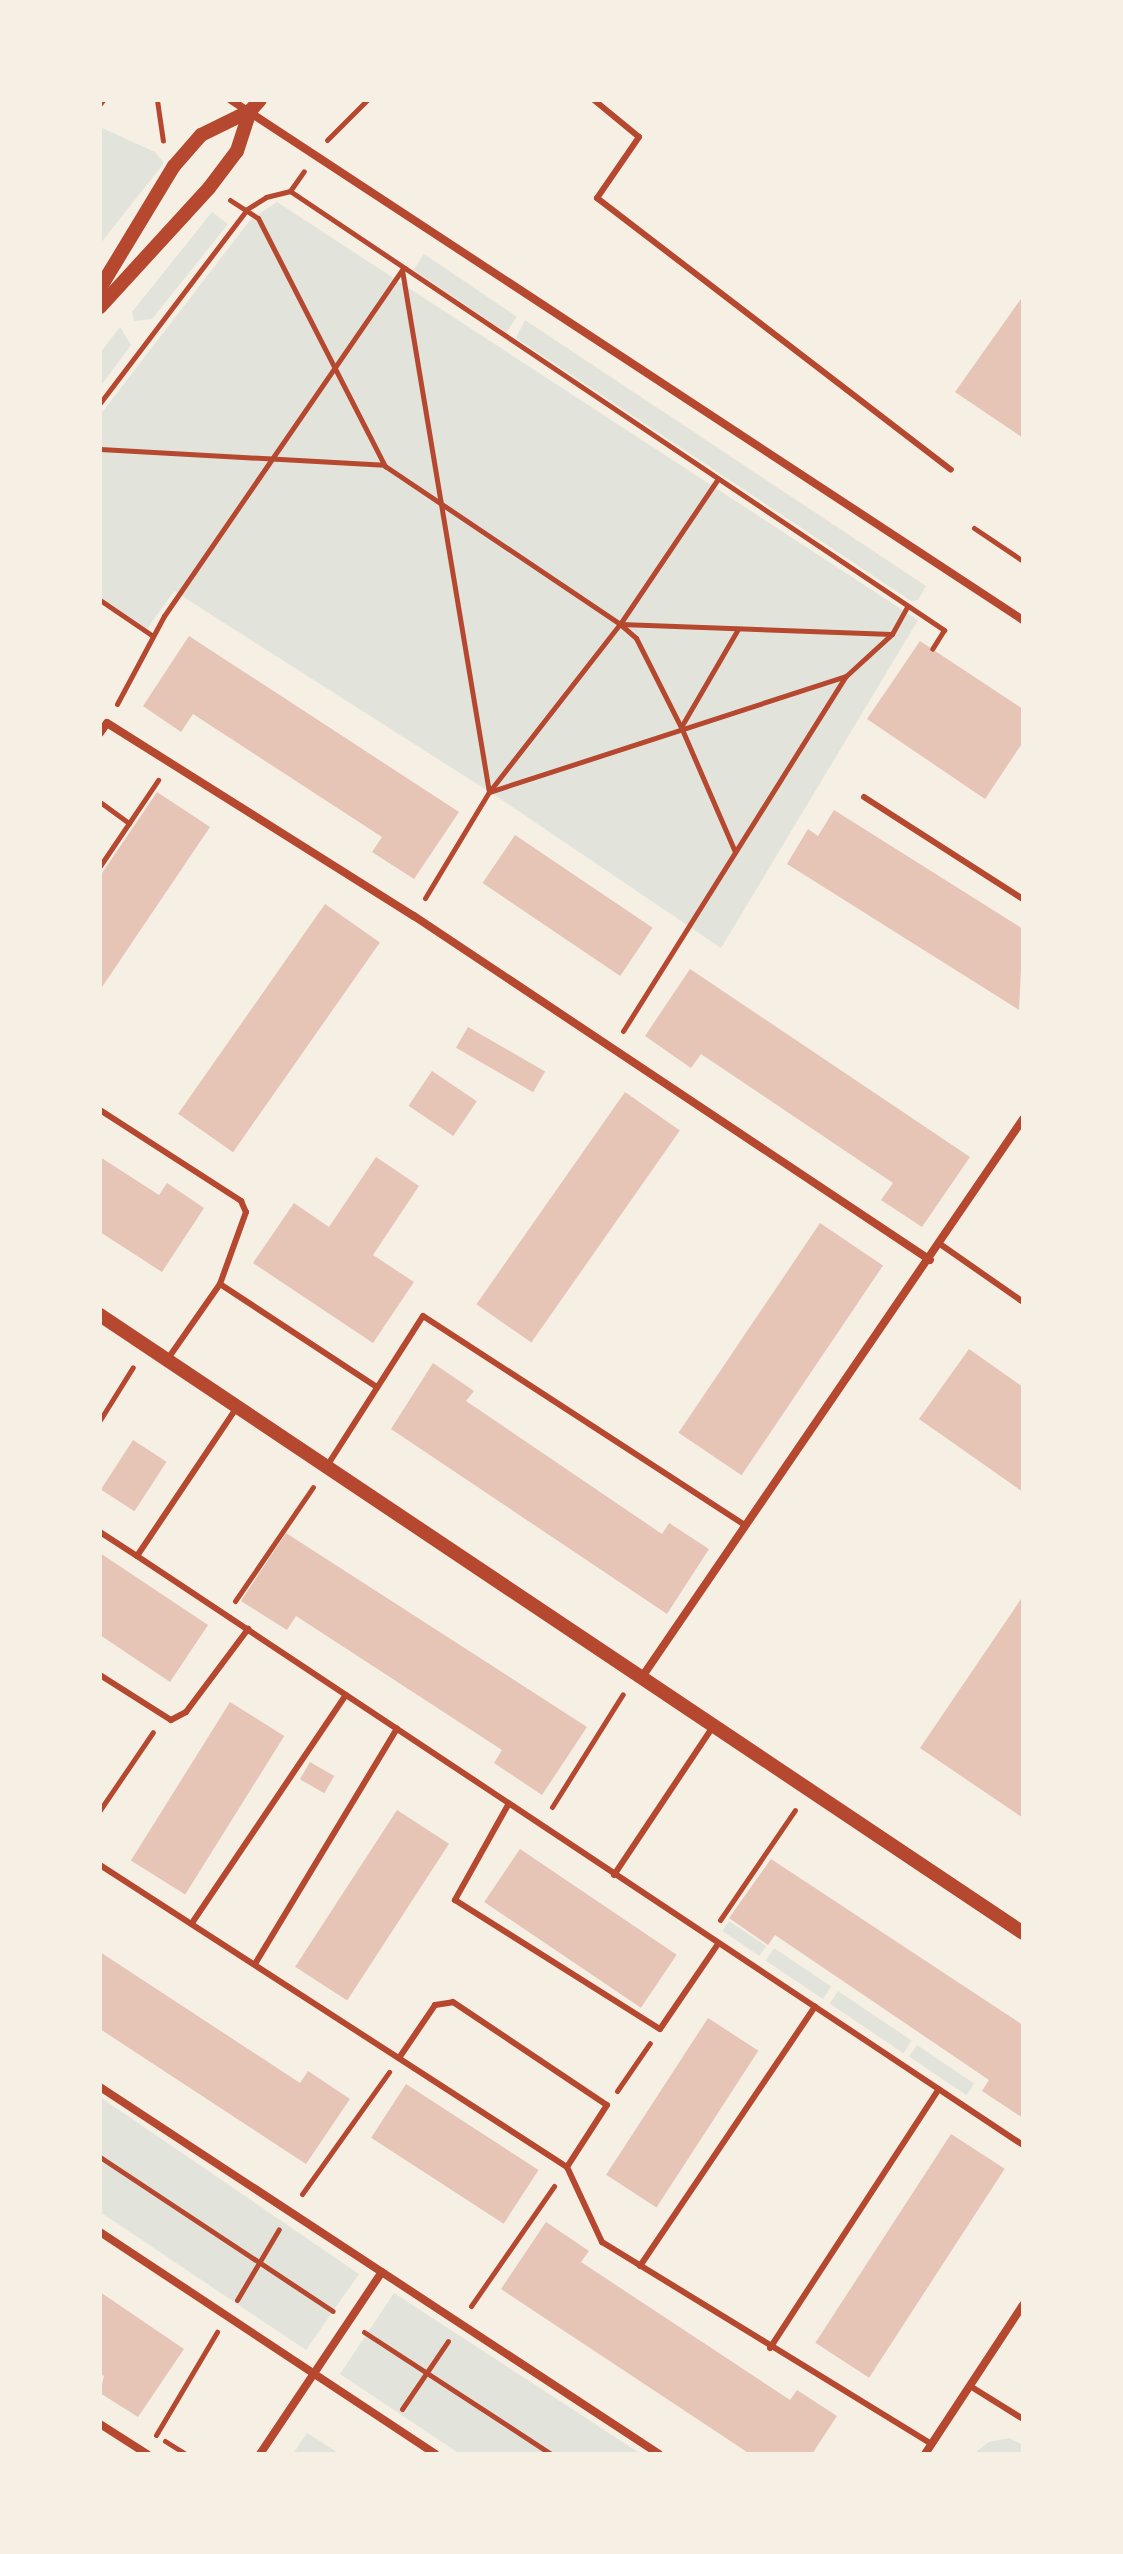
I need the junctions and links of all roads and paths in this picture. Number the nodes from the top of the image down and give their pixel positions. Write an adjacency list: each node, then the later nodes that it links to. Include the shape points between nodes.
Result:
1 (157, 100): 7 (path)
2 (231, 100): 5 (street)
3 (367, 100): 6 (path)
4 (594, 100): 17 (lane, via 639,137 597,198)
5 (255, 106): 10 (street, via 201,135 183,156); 11 (street, via 237,151 209,188); 24 (street)
6 (335, 130)
7 (164, 151)
8 (247, 209): 9 (path, via 290,191); 12 (path, via 258,218); 13 (path)
9 (402, 270): 12 (path); 18 (path); 19 (path)
10 (100, 288)
11 (100, 307)
12 (335, 371): 15 (path); 16 (path)
13 (100, 403)
14 (100, 449): 15 (path)
15 (276, 455): 16 (path); 28 (path)
16 (385, 466): 19 (path)
17 (951, 470)
18 (717, 480): 23 (path); 25 (path)
19 (441, 506): 25 (path); 35 (path)
20 (974, 528): 21 (path)
21 (1023, 561)
22 (100, 600): 28 (path)
23 (907, 607): 27 (path); 29 (path, via 944,630)
24 (1023, 620)
25 (620, 624): 26 (path); 32 (path, via 636,638); 35 (path)
26 (738, 629): 27 (path); 32 (path)
27 (892, 634): 30 (path)
28 (153, 636): 31 (path)
29 (932, 649)
30 (846, 676): 32 (path); 39 (path)
31 (107, 723): 33 (street); 34 (street)
32 (681, 727): 35 (path); 39 (path)
33 (100, 733)
34 (170, 763): 38 (path); 42 (street)
35 (489, 792): 42 (path)
36 (864, 797): 41 (lane)
37 (100, 802): 38 (path)
38 (129, 823): 40 (path)
39 (735, 852): 43 (path)
40 (100, 866)
41 (1023, 899)
42 (414, 916): 43 (street)
43 (614, 1046): 47 (street)
44 (100, 1110): 48 (lane, via 241,1201 243,1226)
45 (1023, 1119): 46 (street)
46 (940, 1244): 47 (street); 49 (lane)
47 (930, 1260): 57 (street)
48 (220, 1284): 51 (lane); 53 (lane)
49 (1023, 1302)
50 (100, 1315): 51 (street)
51 (167, 1360): 54 (street)
52 (135, 1364): 55 (path)
53 (377, 1387): 56 (lane); 57 (lane, via 423,1316)
54 (237, 1407): 56 (street); 59 (lane)
55 (100, 1420)
56 (327, 1466): 60 (path); 63 (street)
57 (745, 1525): 63 (street)
58 (100, 1532): 59 (lane)
59 (137, 1556): 60 (lane)
60 (226, 1615): 61 (lane)
61 (248, 1629): 65 (lane); 66 (lane, via 186,1712)
62 (100, 1675): 66 (lane)
63 (642, 1677): 67 (street)
64 (624, 1692): 72 (path)
65 (346, 1695): 68 (lane); 75 (lane)
66 (171, 1720): 71 (path, via 162,1720)
67 (714, 1725): 74 (lane); 76 (street)
68 (397, 1729): 69 (lane); 79 (lane)
69 (508, 1805): 72 (lane); 81 (lane, via 455,1900)
70 (798, 1806): 77 (path)
71 (100, 1810)
72 (540, 1825): 74 (lane)
73 (100, 1865): 75 (lane)
74 (614, 1875): 77 (lane)
75 (192, 1923): 79 (lane)
76 (1023, 1933)
77 (709, 1938): 78 (lane)
78 (718, 1944): 80 (lane); 81 (lane)
79 (255, 1964): 82 (lane)
80 (815, 2007): 84 (lane); 92 (lane)
81 (660, 2029): 85 (path)
82 (399, 2058): 85 (lane, via 435,2005 453,2002); 88 (lane); 89 (path)
83 (100, 2087): 89 (street)
84 (939, 2089): 86 (lane); 97 (lane)
85 (607, 2105): 88 (lane)
86 (1023, 2145)
87 (100, 2157): 91 (path)
88 (567, 2167): 92 (lane, via 602,2242)
89 (290, 2211): 91 (path); 93 (street)
90 (100, 2232): 95 (street)
91 (259, 2262): 95 (path); 96 (path)
92 (640, 2266): 97 (lane)
93 (382, 2272): 96 (street); 108 (street)
94 (1023, 2305): 99 (street)
95 (226, 2317): 98 (street); 104 (path, via 155,2434)
96 (349, 2321): 98 (street); 107 (path)
97 (770, 2348): 102 (lane)
98 (313, 2374): 105 (street); 106 (street)
99 (970, 2386): 100 (lane); 102 (street)
100 (1023, 2419)
101 (100, 2424): 103 (street)
102 (932, 2444): 109 (street)
103 (147, 2454)
104 (186, 2454)
105 (260, 2454)
106 (435, 2454)
107 (551, 2454)
108 (659, 2454)
109 (925, 2454)

